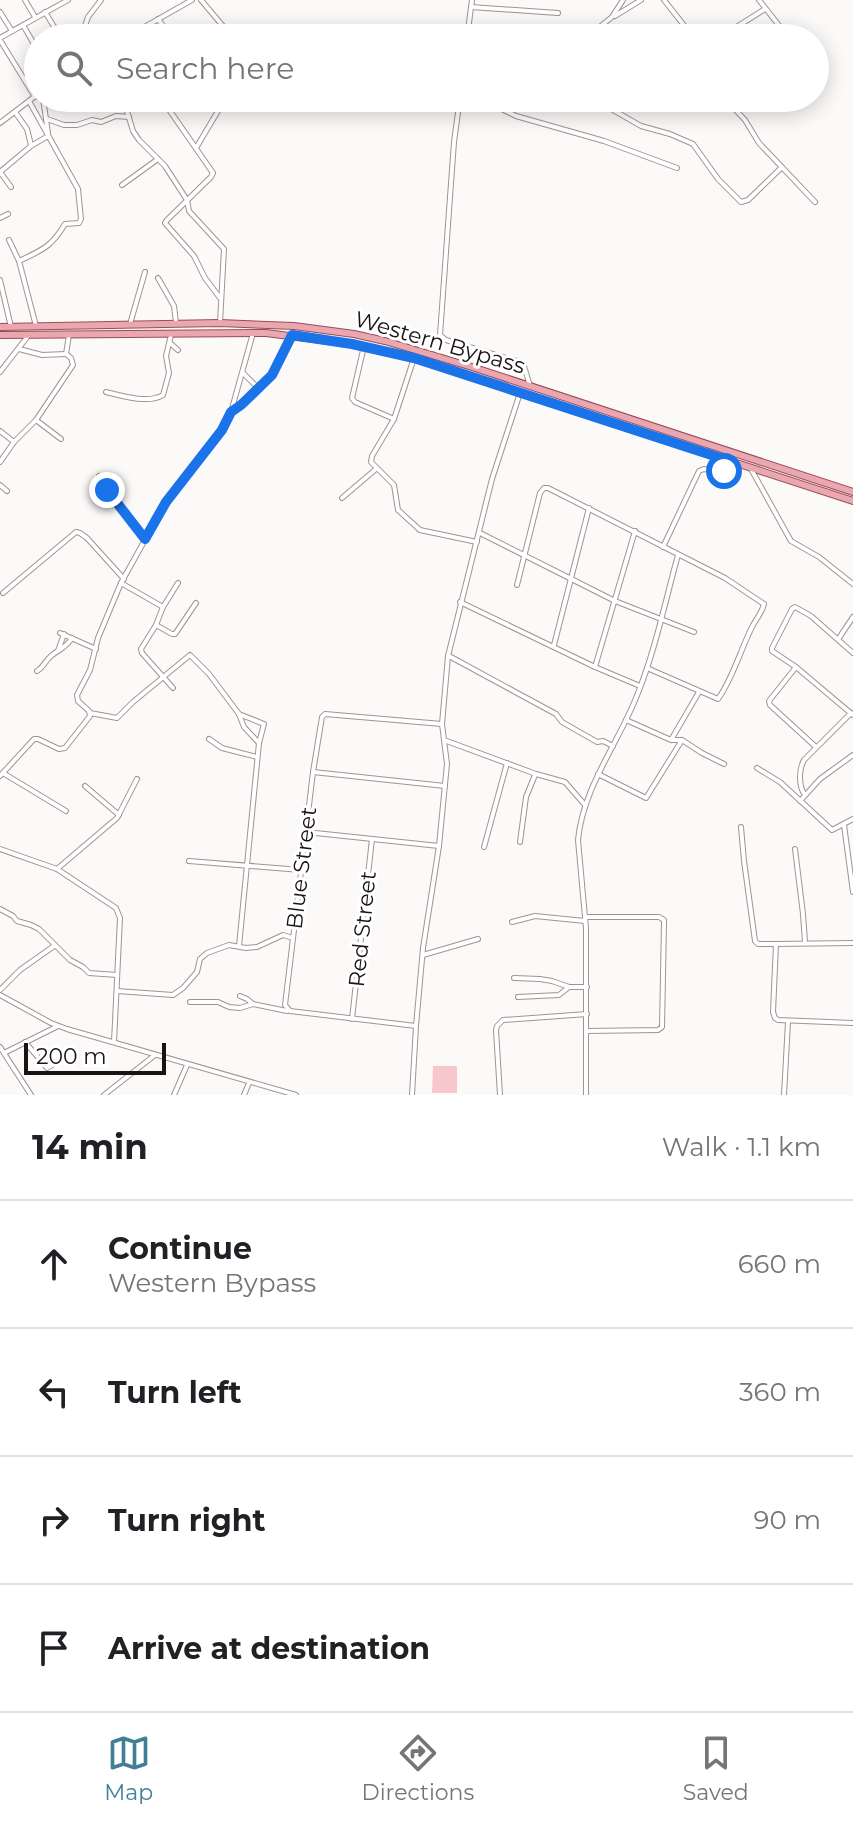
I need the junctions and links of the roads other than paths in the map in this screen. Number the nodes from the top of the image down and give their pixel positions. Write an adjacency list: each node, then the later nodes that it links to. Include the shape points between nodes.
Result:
1 (25, 0): 17 (street)
2 (68, 0): 11 (street)
3 (101, 0): 22 (street)
4 (192, 0): 19 (street)
5 (201, 0): 25 (street)
6 (472, 0): 12 (street)
7 (623, 0): 18 (street)
8 (641, 0): 18 (street)
9 (664, 0): 28 (street)
10 (759, 0): 13 (street)
11 (61, 2): 15 (street)
12 (471, 7): 16 (street); 26 (street)
13 (765, 9): 29 (street); 30 (street)
14 (0, 12): 32 (street)
15 (45, 12): 17 (street); 21 (street)
16 (558, 13)
17 (35, 17): 20 (street)
18 (612, 17): 27 (street)
19 (158, 19): 23 (street); 24 (street)
20 (24, 24)
21 (52, 24)
22 (86, 24)
23 (150, 24)
24 (162, 24)
25 (222, 24)
26 (469, 24)
27 (603, 24)
28 (683, 24)
29 (741, 24)
30 (778, 24)
31 (23, 25): 32 (street)
32 (12, 31): 33 (street)
33 (0, 39): 34 (street)
34 (24, 75)
35 (24, 105): 37 (street)
36 (0, 111): 48 (street)
37 (15, 112): 48 (street); 52 (street)
38 (35, 112): 51 (street)
39 (46, 112): 49 (street)
40 (127, 112): 47 (street)
41 (171, 112): 53 (street)
42 (217, 112): 53 (street)
43 (458, 112): 91 (street, via 440,335 520,362)
44 (508, 112): 55 (street)
45 (616, 112): 56 (street, via 693,144 741,202)
46 (738, 112): 56 (street)
47 (129, 117): 49 (street, via 77,125); 54 (street, via 139,140)
48 (6, 119): 50 (street)
49 (47, 119): 51 (street)
50 (0, 123)
51 (48, 136): 52 (street); 64 (street, via 78,189 81,219 65,224 49,245)
52 (31, 146): 58 (street, via 0,172)
53 (196, 148): 59 (street, via 213,175)
54 (158, 159): 57 (street); 59 (street)
55 (677, 168)
56 (781, 168): 60 (street)
57 (122, 185)
58 (11, 187)
59 (187, 200): 68 (street, via 189,211 224,249); 68 (street, via 165,223)
60 (815, 202)
61 (8, 214): 62 (street)
62 (0, 218)
63 (9, 240): 64 (street)
64 (19, 261): 73 (street)
65 (145, 272): 72 (street)
66 (158, 278): 69 (street, via 174,306)
67 (0, 280): 75 (street)
68 (221, 299): 70 (street)
69 (176, 323): 70 (main road, Western Bypass); 72 (main road, Western Bypass)
70 (220, 323): 91 (main road, Western Bypass, via 354,334)
71 (117, 324): 72 (main road, Western Bypass); 73 (main road, Western Bypass); 78 (main road)
72 (130, 324)
73 (36, 326): 75 (main road, Western Bypass)
74 (0, 327): 75 (main road, Western Bypass)
75 (11, 327)
76 (172, 332): 77 (main road, Western Bypass); 78 (main road, Western Bypass); 83 (street)
77 (254, 332): 82 (main road, Western Bypass); 89 (street)
78 (117, 333): 81 (main road, Western Bypass)
79 (0, 335): 80 (main road, Western Bypass)
80 (28, 335): 81 (main road, Western Bypass); 85 (street)
81 (69, 335): 87 (street)
82 (292, 335): 84 (main road, Western Bypass); 92 (street, via 272,375)
83 (170, 343): 86 (street); 93 (street, via 169,373 160,398)
84 (364, 346): 88 (main road, Western Bypass); 96 (street, via 352,398)
85 (19, 349): 87 (street); 90 (street)
86 (178, 350)
87 (66, 354): 97 (street, via 73,365)
88 (414, 358): 94 (main road, Western Bypass); 96 (street)
89 (242, 371): 92 (street); 95 (street)
90 (0, 372)
91 (530, 386): 108 (main road, Western Bypass)
92 (258, 388): 95 (street)
93 (106, 392)
94 (520, 393): 101 (main road, Western Bypass); 113 (street)
95 (231, 412): 114 (street)
96 (394, 419): 104 (street, via 372,456)
97 (36, 420): 99 (street); 100 (street)
98 (0, 431): 100 (street)
99 (61, 439)
100 (14, 442): 102 (street)
101 (730, 461): 103 (main road, Western Bypass); 116 (street, via 721,472 699,471)
102 (0, 462)
103 (751, 468): 110 (main road, Western Bypass); 122 (street, via 791,541)
104 (376, 469): 109 (street); 115 (street, via 394,485 398,510 420,530)
105 (99, 476): 114 (street)
106 (0, 485): 107 (street)
107 (7, 491)
108 (853, 492)
109 (342, 498)
110 (853, 501)
111 (589, 508): 112 (street); 117 (street, via 548,488 541,490); 119 (street)
112 (635, 531): 116 (street); 125 (street)
113 (480, 533): 115 (street); 117 (street)
114 (145, 539): 120 (street)
115 (477, 542): 126 (street)
116 (663, 547): 118 (street)
117 (526, 555): 119 (street); 123 (street)
118 (678, 555): 130 (street); 147 (street, via 725,578 764,606 719,699)
119 (572, 579): 125 (street); 135 (street)
120 (123, 581): 124 (street, via 76,532); 128 (street); 136 (street)
121 (178, 583): 128 (street)
122 (853, 584)
123 (517, 585)
124 (3, 593)
125 (615, 601): 130 (street); 140 (street)
126 (460, 602): 135 (street); 139 (street)
127 (196, 603): 131 (street, via 175,634)
128 (163, 607): 131 (street)
129 (853, 617): 134 (street)
130 (661, 619): 132 (street); 142 (street)
131 (156, 625): 144 (street, via 141,651)
132 (694, 632)
133 (72, 638): 136 (street); 137 (street); 137 (street, via 62,634)
134 (839, 639): 138 (street); 141 (street, via 793,608 772,649)
135 (554, 646): 140 (street)
136 (96, 649): 148 (street, via 77,698)
137 (58, 652): 143 (street)
138 (853, 653)
139 (448, 656): 152 (street); 158 (street, via 597,742)
140 (595, 667): 145 (street)
141 (796, 667): 150 (street); 159 (street, via 769,703)
142 (647, 668): 145 (street); 147 (street)
143 (37, 671)
144 (163, 677): 146 (street); 148 (street, via 117,718); 149 (street, via 192,656)
145 (641, 686): 151 (street)
146 (173, 688)
147 (699, 692): 155 (street)
148 (90, 713): 168 (street, via 65,748 34,739)
149 (239, 714): 157 (street); 157 (street, via 264,724)
150 (852, 714): 159 (street)
151 (626, 720): 155 (street); 158 (street)
152 (442, 724): 154 (street); 165 (street, Blue Street, via 325,714)
153 (209, 739): 161 (street)
154 (444, 740): 162 (street); 171 (street)
155 (671, 740): 156 (street)
156 (682, 740): 163 (street); 167 (street, via 646,798)
157 (259, 743): 161 (street)
158 (613, 746): 167 (street)
159 (816, 747): 172 (street, via 801,765)
160 (853, 755): 172 (street)
161 (257, 757): 188 (street)
162 (507, 763): 166 (street); 184 (street)
163 (724, 764)
164 (757, 768): 173 (street)
165 (313, 772): 171 (street); 180 (street, Blue Street)
166 (536, 774): 174 (street, via 565,782); 182 (street, via 526,797)
167 (598, 774): 174 (street)
168 (2, 775): 175 (street)
169 (137, 779): 176 (street)
170 (85, 786): 176 (street)
171 (445, 786): 183 (street)
172 (805, 795): 173 (street)
173 (800, 801): 178 (street, via 832,830)
174 (585, 805): 193 (street, via 578,840)
175 (66, 811)
176 (119, 815): 189 (street)
177 (853, 819): 178 (street)
178 (844, 825): 191 (street)
179 (741, 827): 199 (street, via 755,941)
180 (306, 832): 181 (street); 190 (street, Blue Street)
181 (372, 839): 183 (street); 215 (street, Red Street)
182 (520, 842)
183 (439, 846): 202 (street)
184 (484, 847)
185 (0, 849): 189 (street)
186 (795, 849): 197 (street)
187 (189, 861): 188 (street)
188 (247, 865): 190 (street); 201 (street)
189 (57, 869): 203 (street, via 116,908)
190 (301, 870): 195 (street, Blue Street)
191 (853, 892)
192 (0, 909): 200 (street, via 39,929)
193 (585, 919): 194 (street, via 535,916); 206 (street); 220 (street, via 664,920 662,1027)
194 (512, 922)
195 (293, 938): 201 (street, via 283,935 257,947); 213 (street, Blue Street, via 285,1005)
196 (478, 939): 202 (street)
197 (805, 943): 198 (street); 199 (street)
198 (853, 943)
199 (776, 944): 216 (street, via 773,1012)
200 (54, 946): 203 (street, via 89,973); 208 (street, via 20,970)
201 (239, 946): 207 (street, via 202,956 197,972 173,995)
202 (422, 955): 219 (street)
203 (117, 975): 207 (street)
204 (514, 978): 205 (street)
205 (569, 987): 206 (street); 210 (street, via 559,995)
206 (587, 987): 214 (street)
207 (117, 991): 222 (street)
208 (0, 993): 218 (street)
209 (240, 996): 212 (street)
210 (518, 997)
211 (190, 1002): 212 (street, via 240,1008)
212 (253, 1004): 213 (street)
213 (290, 1011): 215 (street)
214 (587, 1014): 220 (street); 235 (street, via 500,1022)
215 (352, 1020): 219 (street)
216 (788, 1022): 217 (street); 237 (street)
217 (853, 1023)
218 (58, 1026): 221 (street); 222 (street)
219 (416, 1026): 234 (street)
220 (587, 1031): 236 (street)
221 (25, 1042): 224 (street); 226 (street, via 47,1068)
222 (114, 1042): 225 (street)
223 (0, 1047): 224 (street)
224 (4, 1053): 229 (street)
225 (155, 1055): 227 (street); 230 (street)
226 (62, 1059)
227 (187, 1065): 228 (street); 231 (street)
228 (249, 1083): 232 (street); 233 (street)
229 (29, 1094)
230 (104, 1095)
231 (174, 1095)
232 (244, 1095)
233 (296, 1095)
234 (412, 1095)
235 (500, 1095)
236 (586, 1095)
237 (784, 1095)

